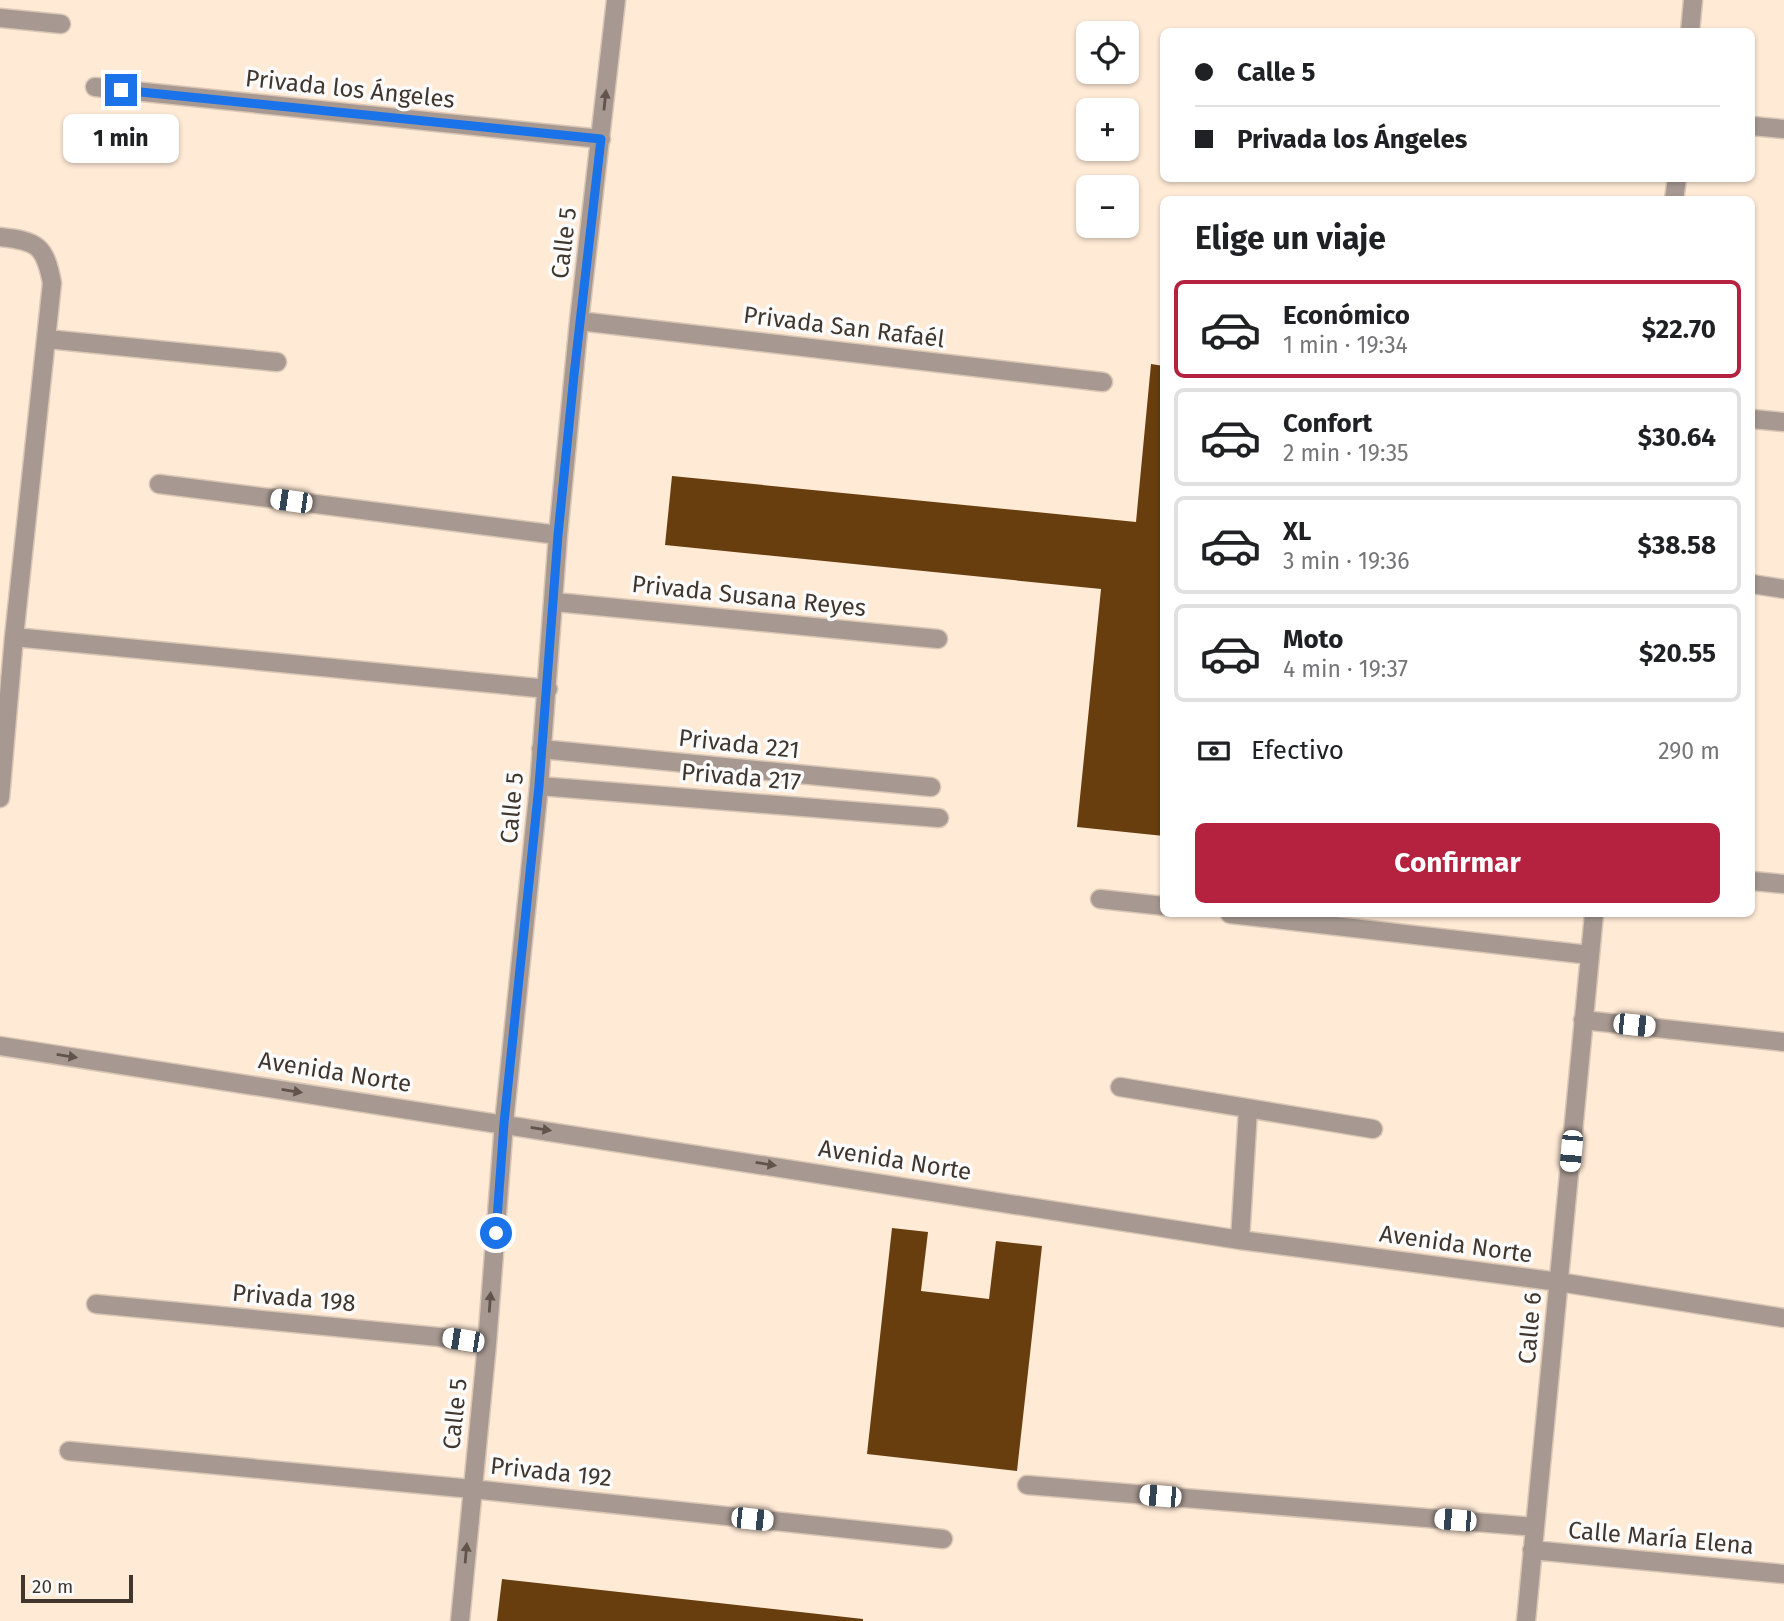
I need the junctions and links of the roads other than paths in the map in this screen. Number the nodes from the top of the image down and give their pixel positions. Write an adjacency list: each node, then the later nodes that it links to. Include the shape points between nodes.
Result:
1 (616, 0): 9 (street, Calle 5, one-way to 1)
2 (1693, 0): 5 (street)
3 (0, 18): 4 (street)
4 (61, 24)
5 (1690, 28)
6 (95, 87): 9 (street, Privada los Ángeles)
7 (1755, 125): 8 (street)
8 (1784, 129)
9 (601, 139): 11 (street, Calle 5)
10 (0, 237): 12 (street, via 24,240 42,249 52,283)
11 (579, 321): 14 (street, Privada San Rafaél); 18 (street, Calle 5)
12 (47, 339): 13 (street); 22 (street)
13 (277, 362)
14 (1103, 382)
15 (1755, 419): 16 (street)
16 (1784, 422)
17 (159, 484): 18 (street)
18 (558, 535): 21 (street, Calle 5)
19 (1755, 584): 20 (street)
20 (1784, 589)
21 (555, 602): 23 (street, Privada Susana Reyes); 24 (street, Calle 5)
22 (14, 637): 24 (street); 28 (street)
23 (937, 639)
24 (548, 689): 25 (street, Calle 5)
25 (541, 749): 26 (street, Calle 5); 27 (street, Privada 221)
26 (539, 786): 29 (street, Privada 217); 42 (street, Calle 5)
27 (931, 788)
28 (0, 797)
29 (939, 818)
30 (1755, 881): 31 (street)
31 (1784, 884)
32 (1100, 899): 33 (street)
33 (1160, 906)
34 (1256, 917): 36 (street)
35 (1594, 917): 36 (street, Calle 6)
36 (1590, 955): 37 (street, Calle 6)
37 (1583, 1020): 38 (street); 45 (street, Calle 6)
38 (1784, 1042)
39 (0, 1046): 42 (street, Avenida Norte, one-way to 42)
40 (1120, 1087): 41 (street)
41 (1248, 1110): 43 (street); 44 (street)
42 (504, 1123): 44 (street, Avenida Norte, one-way to 44); 48 (street, Calle 5, one-way to 42)
43 (1373, 1129)
44 (1240, 1240): 45 (street, Avenida Norte)
45 (1559, 1282): 47 (street, Avenida Norte); 52 (street, Calle 6)
46 (96, 1304): 48 (street, Privada 198)
47 (1784, 1318)
48 (487, 1344): 51 (street, Calle 5)
49 (69, 1451): 51 (street, Privada 192)
50 (1027, 1485): 52 (street)
51 (472, 1489): 53 (street, Privada 192); 56 (street, Calle 5, one-way to 51)
52 (1535, 1527): 54 (street, Calle 6)
53 (943, 1539)
54 (1532, 1550): 55 (street, Calle María Elena); 57 (street, Calle 6)
55 (1784, 1574)
56 (460, 1621)
57 (1526, 1621)

